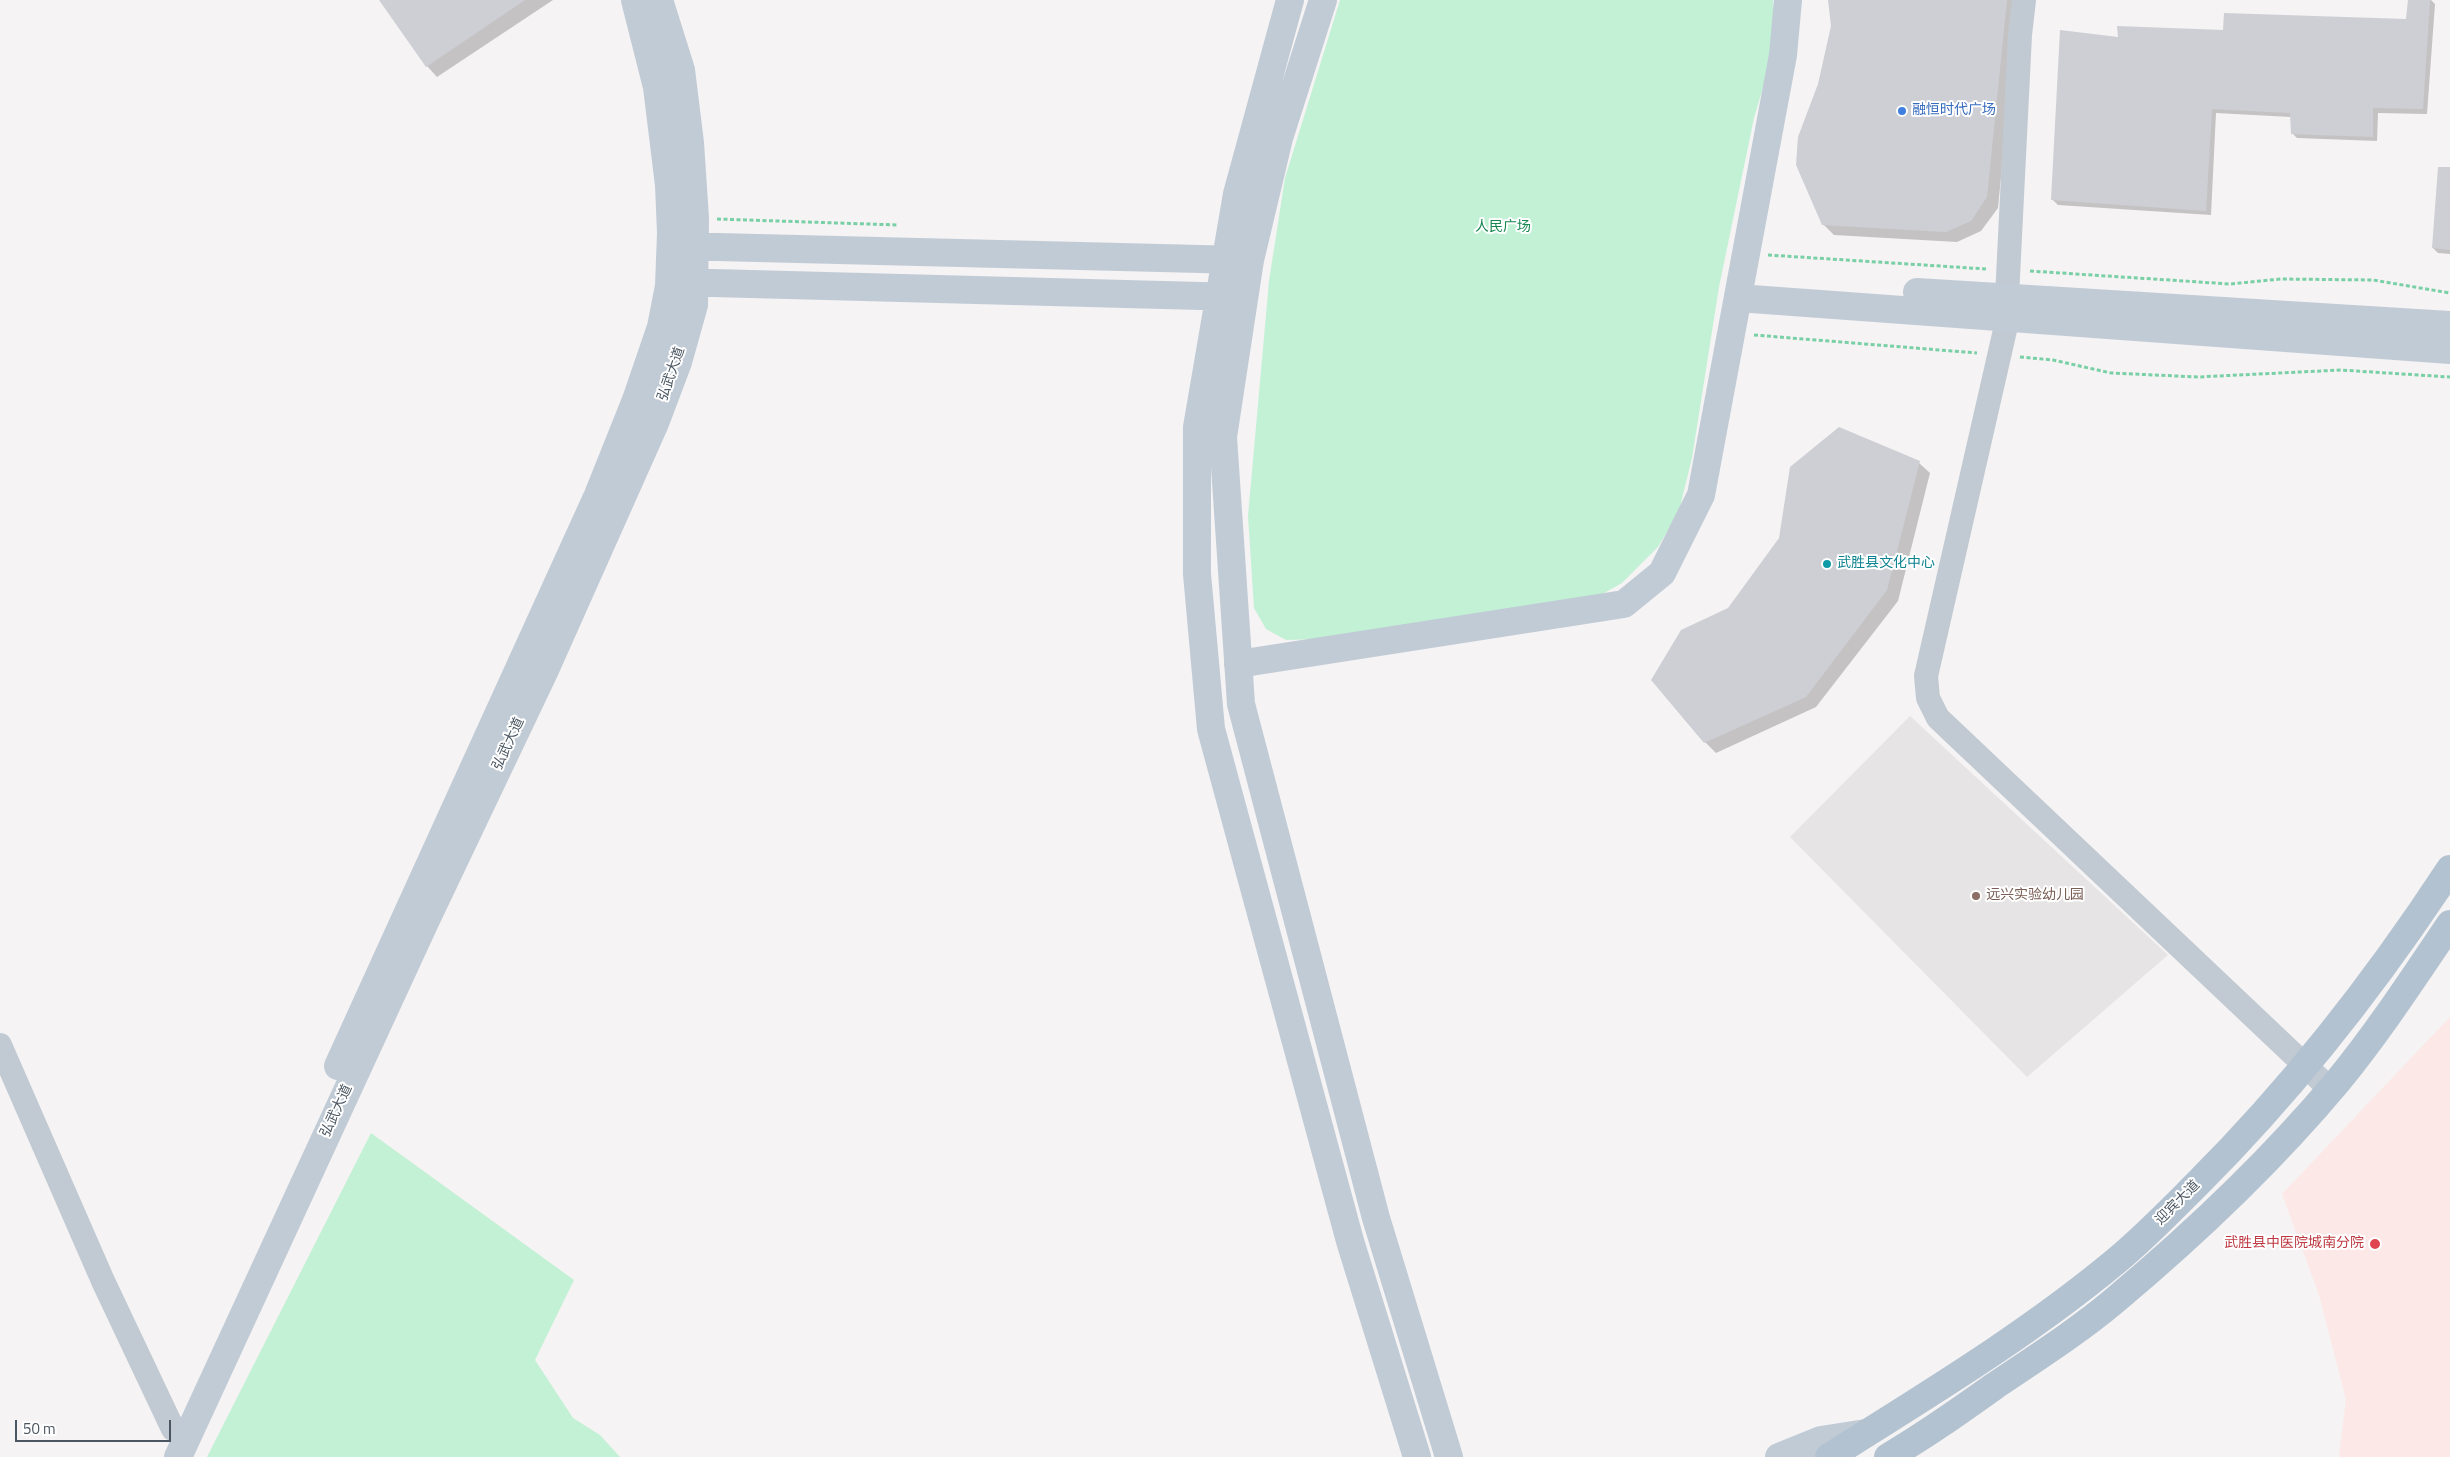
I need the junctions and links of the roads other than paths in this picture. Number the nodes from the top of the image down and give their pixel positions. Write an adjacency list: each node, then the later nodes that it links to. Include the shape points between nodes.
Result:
1 (635, 0): 7 (main road, 弘武大道, via 657,88 669,185)
2 (659, 0): 7 (main road, 弘武大道, via 681,70 690,143)
3 (1290, 0): 8 (main road, via 1237,194)
4 (1323, 0): 8 (main road)
5 (1788, 0): 10 (main road, via 1783,55)
6 (2024, 0): 12 (street)
7 (683, 246): 8 (main road); 9 (main road, 弘武大道)
8 (1238, 260): 11 (main road)
9 (682, 282): 11 (main road); 24 (main road, 弘武大道, via 694,305 678,362 654,423 544,672)
10 (1739, 290): 12 (main road); 15 (main road, via 1701,495 1662,573 1624,604)
11 (1233, 296): 15 (main road, via 1223,437); 25 (main road, via 1197,427 1197,574 1210,729 1350,1240)
12 (2007, 307): 13 (main road); 14 (main road); 19 (street, via 1926,676 1928,698 1938,718)
13 (2450, 325)
14 (2450, 350)
15 (1238, 664): 22 (main road, via 1241,704 1361,1161)
16 (2450, 869): 19 (main road, 迎宾大道, via 2344,1019)
17 (2450, 924): 20 (main road, 迎宾大道)
18 (0, 1045): 24 (street, via 103,1281)
19 (2305, 1066): 20 (street); 23 (main road, 迎宾大道, via 2253,1128 2115,1262 2006,1344)
20 (2330, 1090): 21 (main road, 迎宾大道, via 2260,1165 2114,1301)
21 (1944, 1422): 31 (main road, 迎宾大道); 32 (main road)
22 (1441, 1431): 27 (main road); 28 (main road)
23 (1866, 1433): 29 (main road, via 1820,1440); 30 (main road, 迎宾大道)
24 (179, 1441): 26 (main road, 弘武大道)
25 (1416, 1456)
26 (161, 1457)
27 (1449, 1457)
28 (1464, 1457)
29 (1779, 1457)
30 (1829, 1457)
31 (1888, 1457)
32 (1910, 1457)

